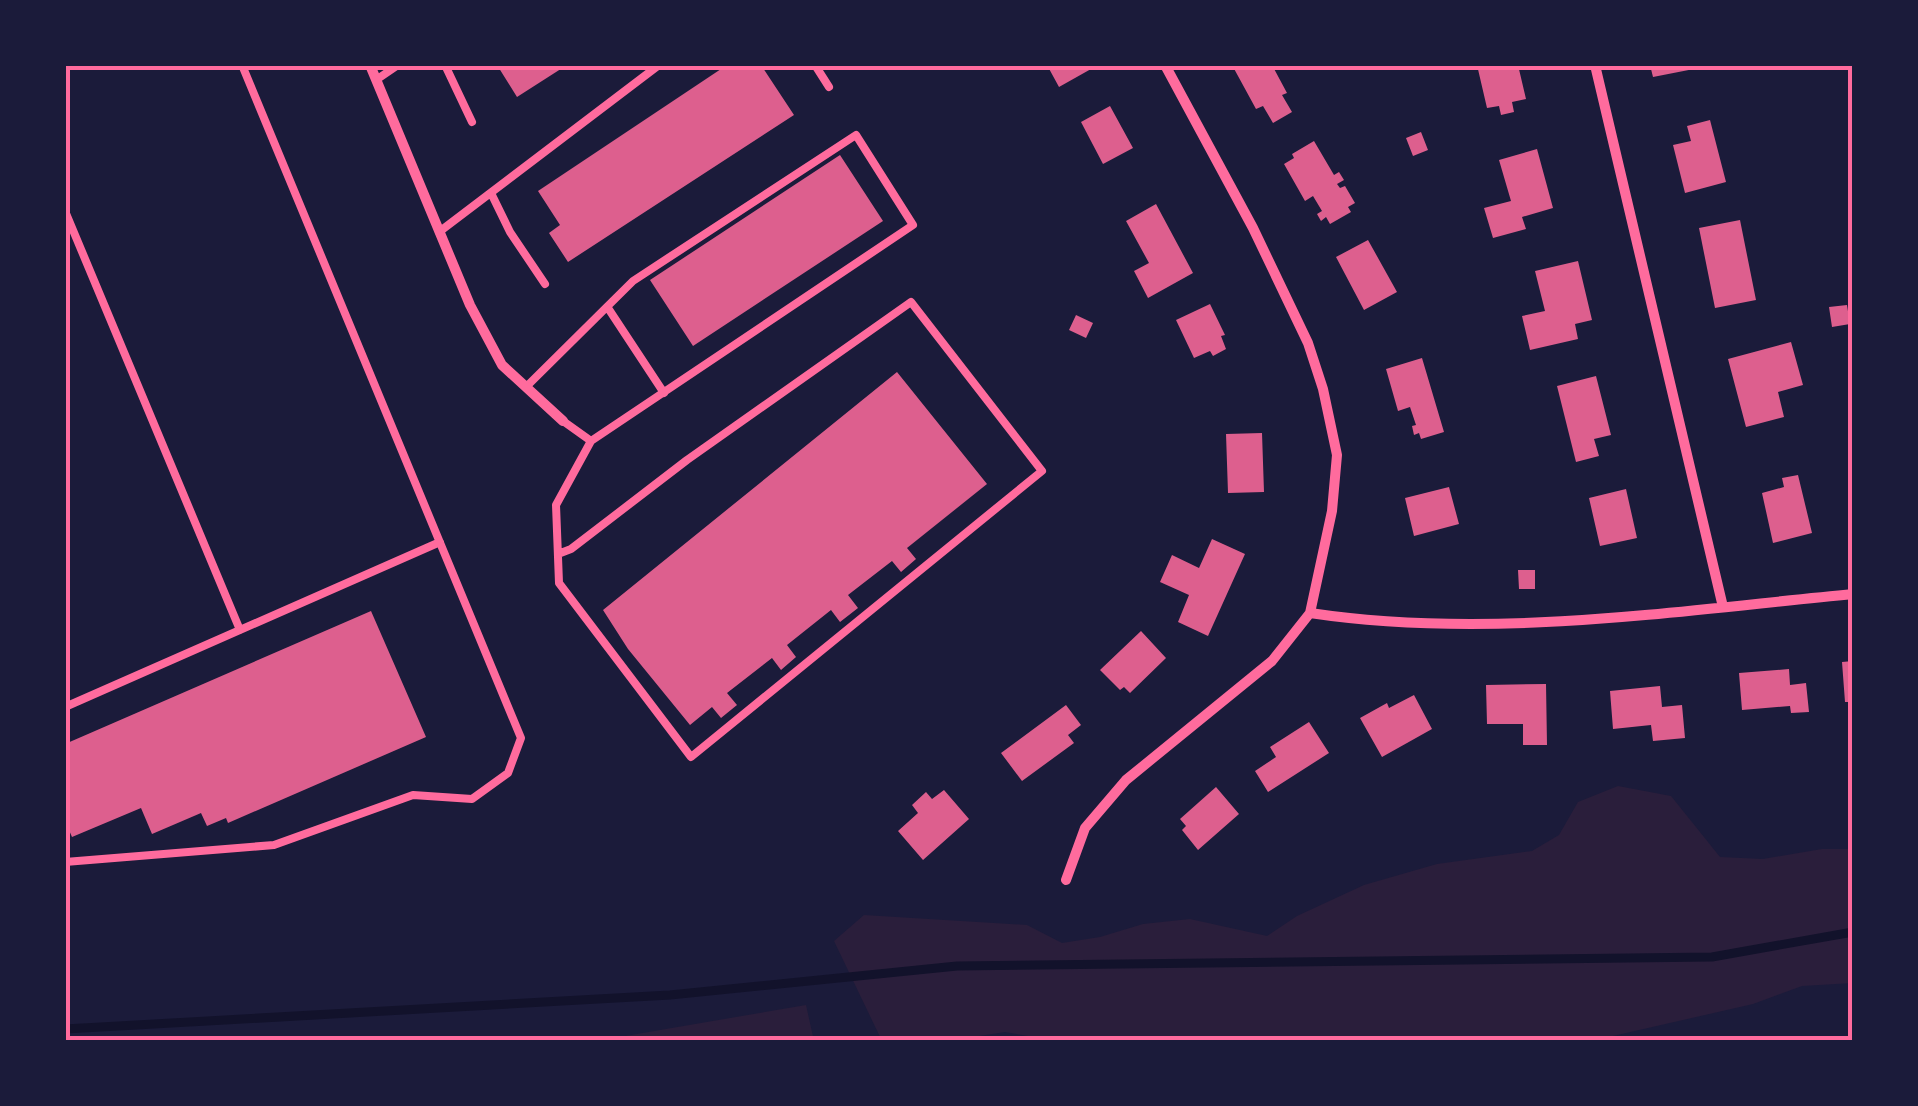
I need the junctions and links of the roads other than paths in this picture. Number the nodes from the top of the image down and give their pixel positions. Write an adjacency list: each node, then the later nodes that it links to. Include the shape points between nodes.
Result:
1 (242, 65): 21 (lane)
2 (370, 65): 9 (street)
3 (398, 65): 9 (lane)
4 (444, 65): 11 (lane)
5 (659, 65): 12 (lane)
6 (815, 65): 10 (lane)
7 (1166, 65): 25 (street, via 1253,228 1323,389 1337,455)
8 (1595, 65): 24 (street)
9 (376, 80): 14 (street)
10 (829, 88)
11 (472, 122)
12 (491, 193): 14 (lane); 15 (lane)
13 (65, 211): 26 (lane)
14 (439, 232): 17 (street, via 502,365)
15 (545, 284)
16 (608, 308): 17 (lane); 18 (lane); 18 (lane, via 633,282 856,136 913,225)
17 (526, 387): 19 (street)
18 (664, 393): 20 (lane)
19 (563, 422): 20 (lane)
20 (591, 441): 22 (lane, via 556,506)
21 (440, 542): 26 (lane); 28 (lane, via 521,738 508,773 472,799 413,795 274,845)
22 (558, 554): 22 (lane, via 911,302 1042,471 692,757 559,583)
23 (1853, 594): 24 (street)
24 (1723, 606): 25 (street, via 1580,622 1372,623)
25 (1310, 614): 29 (street, via 1272,662 1126,780 1086,828)
26 (240, 630): 27 (lane)
27 (65, 707)
28 (65, 862)
29 (1066, 880)

